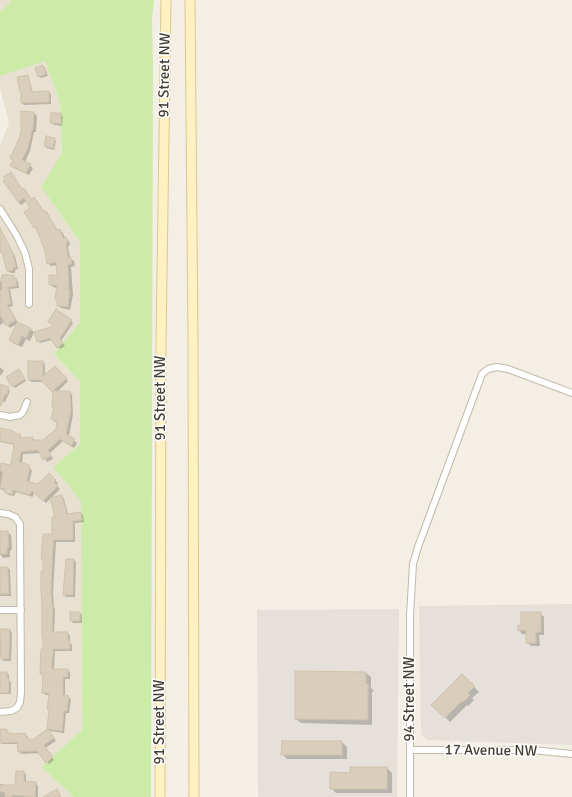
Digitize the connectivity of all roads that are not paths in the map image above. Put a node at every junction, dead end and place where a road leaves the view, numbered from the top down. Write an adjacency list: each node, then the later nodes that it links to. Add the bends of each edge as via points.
1 (166, 0): 14 (main road, 91 Street NW, via 161,344)
2 (190, 0): 15 (main road, 91 Street NW)
3 (0, 209): 4 (street, via 25,253 29,269)
4 (29, 304)
5 (572, 393): 12 (street, 94 Street NW, via 508,369 498,367 482,374 413,564)
6 (27, 402): 7 (street, via 20,415 10,417)
7 (0, 414)
8 (0, 513): 10 (street, via 18,519 20,527)
9 (0, 610): 10 (street)
10 (21, 610): 11 (street, via 20,702 17,708)
11 (0, 712)
12 (410, 750): 13 (street, 17 Avenue NW, via 532,750); 16 (street, 94 Street NW)
13 (572, 754)
14 (160, 797)
15 (194, 797)
16 (410, 797)

